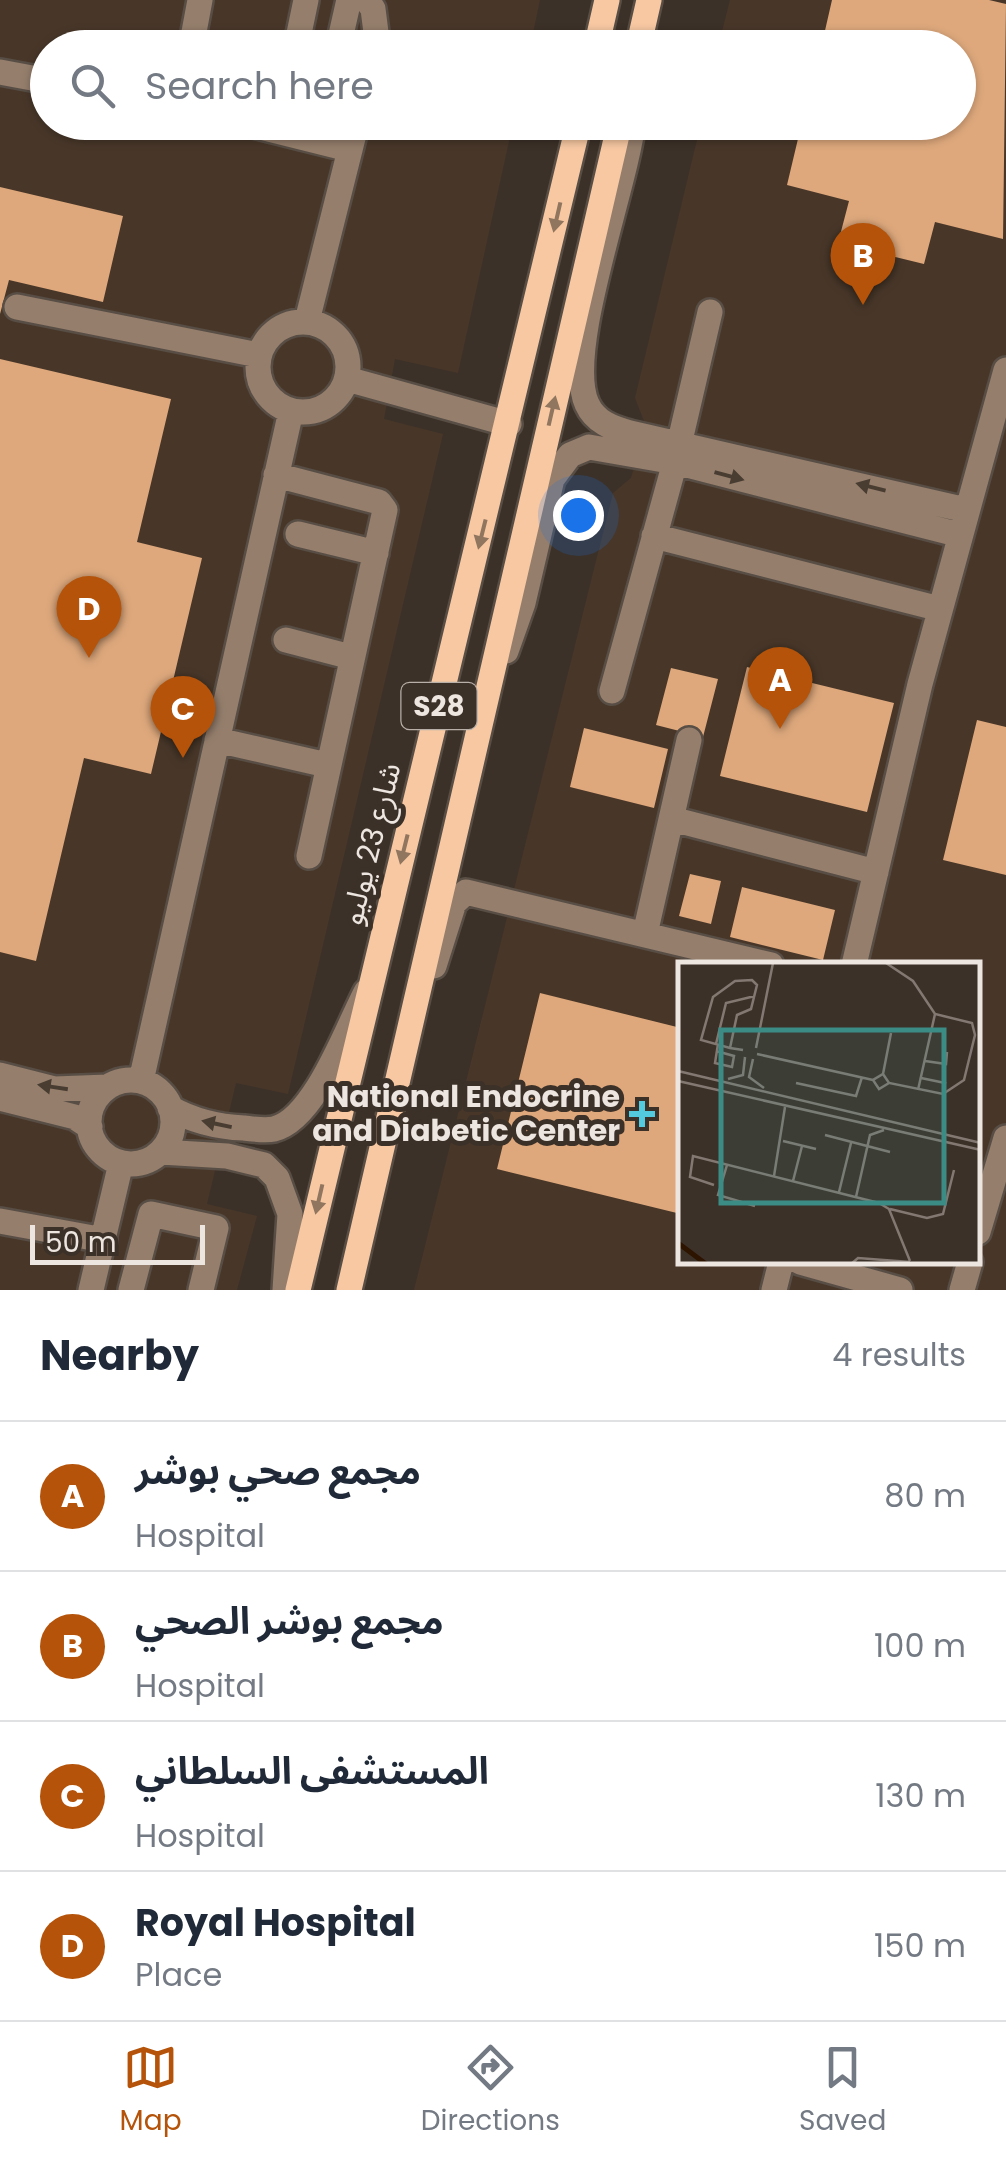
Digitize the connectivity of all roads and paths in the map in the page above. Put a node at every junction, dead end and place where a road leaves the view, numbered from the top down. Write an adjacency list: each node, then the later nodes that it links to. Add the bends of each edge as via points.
1 (200, 0): 6 (street)
2 (306, 0): 7 (street)
3 (607, 0): 10 (main road)
4 (649, 0): 11 (main road)
5 (355, 3): 8 (street); 9 (street)
6 (195, 30)
7 (300, 30)
8 (345, 30)
9 (369, 30)
10 (600, 30)
11 (642, 30)
12 (0, 72): 13 (street)
13 (30, 78)
14 (334, 140): 19 (street)
15 (352, 140): 19 (street)
16 (575, 140): 27 (main road, شارع 23 يوليو / S28, one-way to 27)
17 (616, 140): 38 (main road, S28, one-way to 17)
18 (629, 140): 28 (street, via 580,382 591,413 609,427)
19 (350, 149): 22 (street)
20 (17, 306): 23 (street)
21 (710, 312): 28 (street)
22 (307, 321): 23 (street, via 276,329); 25 (street, via 322,325 344,348)
23 (258, 356): 26 (street, via 267,396)
24 (1004, 372): 30 (street)
25 (347, 379): 26 (street, via 319,410); 27 (street)
26 (290, 411): 29 (street)
27 (509, 424): 48 (main road, شارع 23 يوليو / S28, one-way to 48)
28 (677, 451): 30 (street); 32 (street); 38 (street, via 588,447 570,455 552,480 524,603)
29 (276, 475): 33 (street, via 379,502 386,520); 39 (street)
30 (963, 523): 34 (street)
31 (298, 534): 33 (street)
32 (654, 536): 34 (street); 37 (street)
33 (376, 553): 36 (street)
34 (940, 609): 44 (street)
35 (286, 640): 36 (street)
36 (351, 658): 41 (street)
37 (612, 691)
38 (480, 722): 49 (main road, S28)
39 (217, 740): 41 (street); 51 (street)
40 (690, 740): 42 (street)
41 (327, 765): 43 (street)
42 (672, 819): 44 (street); 45 (street)
43 (309, 856)
44 (876, 872): 47 (street)
45 (645, 934): 46 (street); 49 (street, via 466,892 454,903)
46 (759, 962)
47 (855, 962)
48 (370, 983): 54 (street, one-way to 54, via 297,1118 274,1130 232,1128); 69 (main road, شارع 23 يوليو / S28, one-way to 69)
49 (402, 1058): 70 (main road, S28)
50 (0, 1075): 52 (street, one-way to 50, via 55,1089)
51 (141, 1081): 52 (street); 54 (street, via 154,1086)
52 (108, 1087): 55 (street, via 93,1105)
53 (0, 1098): 55 (street, via 64,1113)
54 (170, 1108): 57 (street, via 172,1131)
55 (90, 1127): 58 (street, via 100,1150)
56 (1006, 1138): 60 (street)
57 (161, 1152): 58 (street); 68 (street, via 227,1156 264,1165 277,1178 290,1214)
58 (121, 1163): 61 (street)
59 (0, 1221): 61 (street)
60 (981, 1222)
61 (104, 1240): 65 (street)
62 (780, 1265): 71 (street)
63 (811, 1265): 72 (street)
64 (969, 1265): 73 (street)
65 (91, 1290)
66 (131, 1290): 67 (street, via 151,1214 216,1228)
67 (201, 1290)
68 (285, 1290)
69 (298, 1290)
70 (349, 1290)
71 (774, 1290)
72 (900, 1290)
73 (962, 1290)

